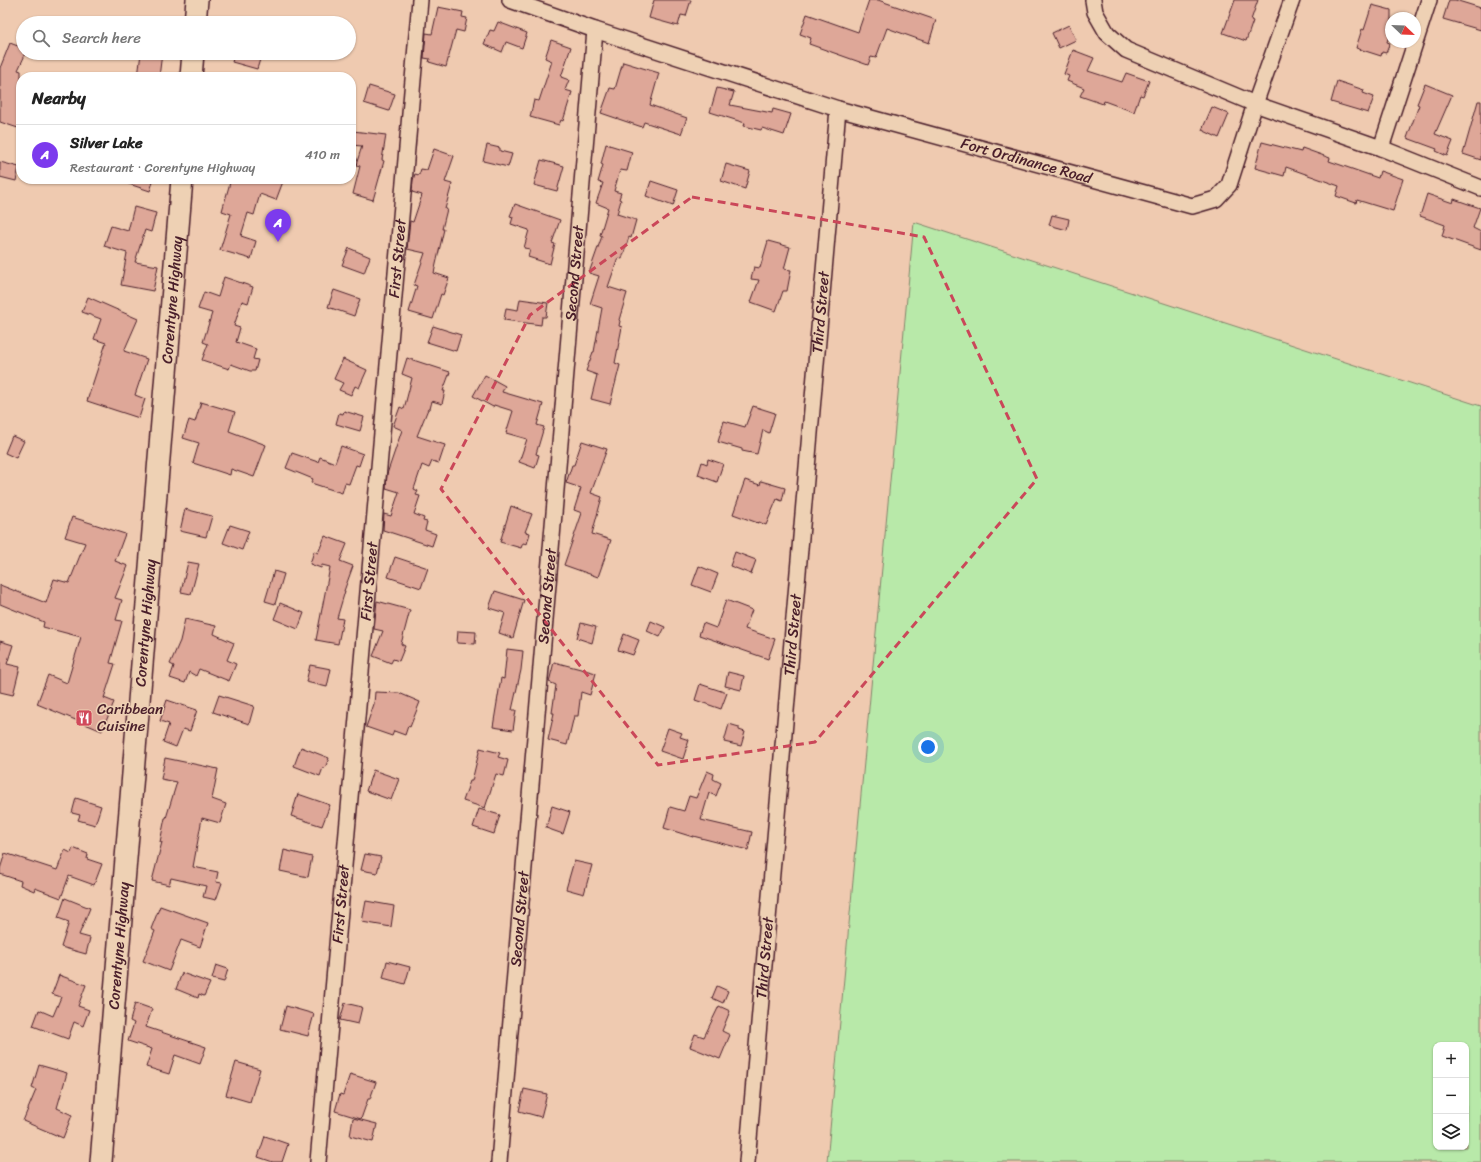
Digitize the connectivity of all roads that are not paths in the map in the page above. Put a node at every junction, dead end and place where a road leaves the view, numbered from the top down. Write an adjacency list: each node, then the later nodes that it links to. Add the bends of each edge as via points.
1 (197, 0): 7 (main road)
2 (420, 0): 17 (street, First Street)
3 (510, 0): 8 (street, Fort Ordinance Road)
4 (1093, 0): 11 (street, via 1095,12 1107,33 1126,50)
5 (1292, 0): 11 (street)
6 (1429, 0): 13 (street)
7 (196, 16)
8 (595, 30): 12 (street, Fort Ordinance Road); 18 (street, Second Street)
9 (192, 60): 10 (main road)
10 (191, 72)
11 (1255, 104): 12 (street, Fort Ordinance Road, via 1229,185 1216,199 1192,206); 13 (street)
12 (838, 109): 19 (street, Third Street)
13 (1381, 148): 15 (street)
14 (182, 184): 16 (main road, Corentyne Highway)
15 (1481, 188)
16 (101, 1162)
17 (318, 1162)
18 (499, 1162)
19 (747, 1162)

